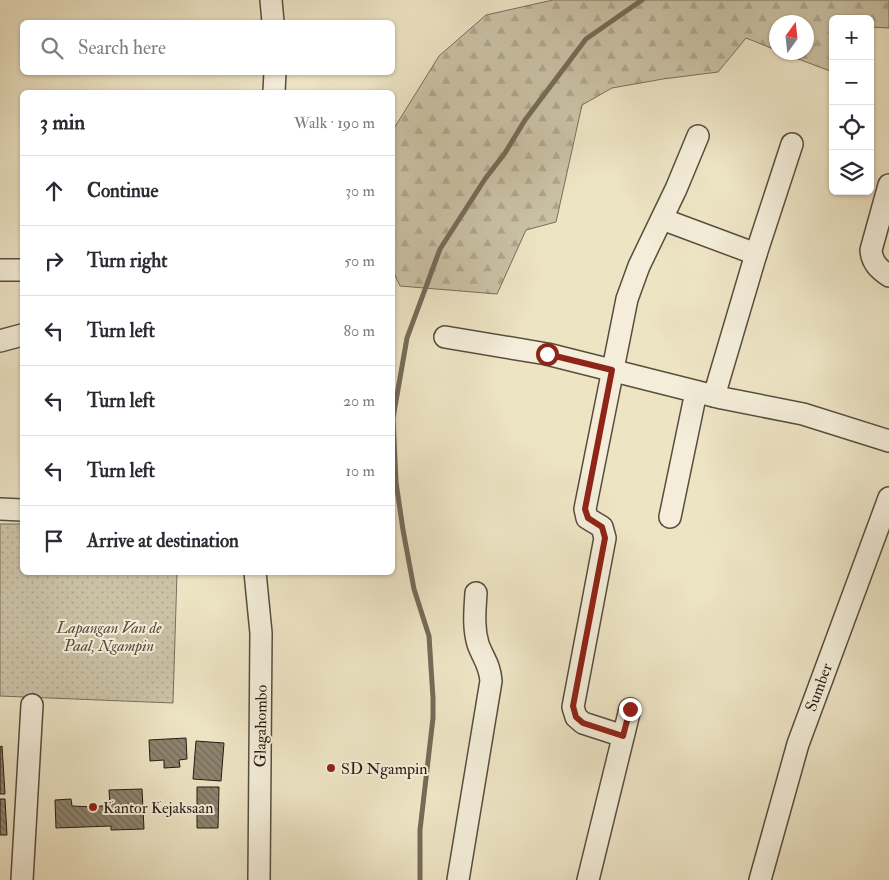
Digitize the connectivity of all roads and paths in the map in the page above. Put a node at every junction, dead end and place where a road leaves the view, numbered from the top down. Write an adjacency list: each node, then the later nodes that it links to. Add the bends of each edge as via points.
1 (271, 0): 2 (street)
2 (272, 20)
3 (275, 75): 4 (street)
4 (274, 90)
5 (698, 136): 8 (street)
6 (792, 144): 9 (street)
7 (889, 185): 12 (street, via 871,250 871,257)
8 (662, 219): 9 (street); 16 (street, via 627,299)
9 (756, 254): 17 (street)
10 (0, 270): 11 (street)
11 (20, 270)
12 (889, 276)
13 (20, 336): 15 (street)
14 (445, 337): 16 (street, via 547,354)
15 (0, 341)
16 (612, 370): 17 (street); 27 (street, via 585,509 588,518 602,527 605,538 573,706 576,717 583,723)
17 (705, 394): 18 (street, via 803,414); 22 (street)
18 (889, 441)
19 (889, 498): 32 (street, Sumber, via 798,744)
20 (0, 509): 21 (street)
21 (20, 510)
22 (670, 517)
23 (255, 575): 29 (street, Glagahombo, via 261,633)
24 (476, 592): 30 (street, via 474,625 491,681)
25 (32, 705): 28 (street)
26 (630, 709): 27 (street)
27 (623, 736): 31 (street)
28 (22, 880)
29 (259, 880)
30 (458, 880)
31 (588, 880)
32 (760, 880)

